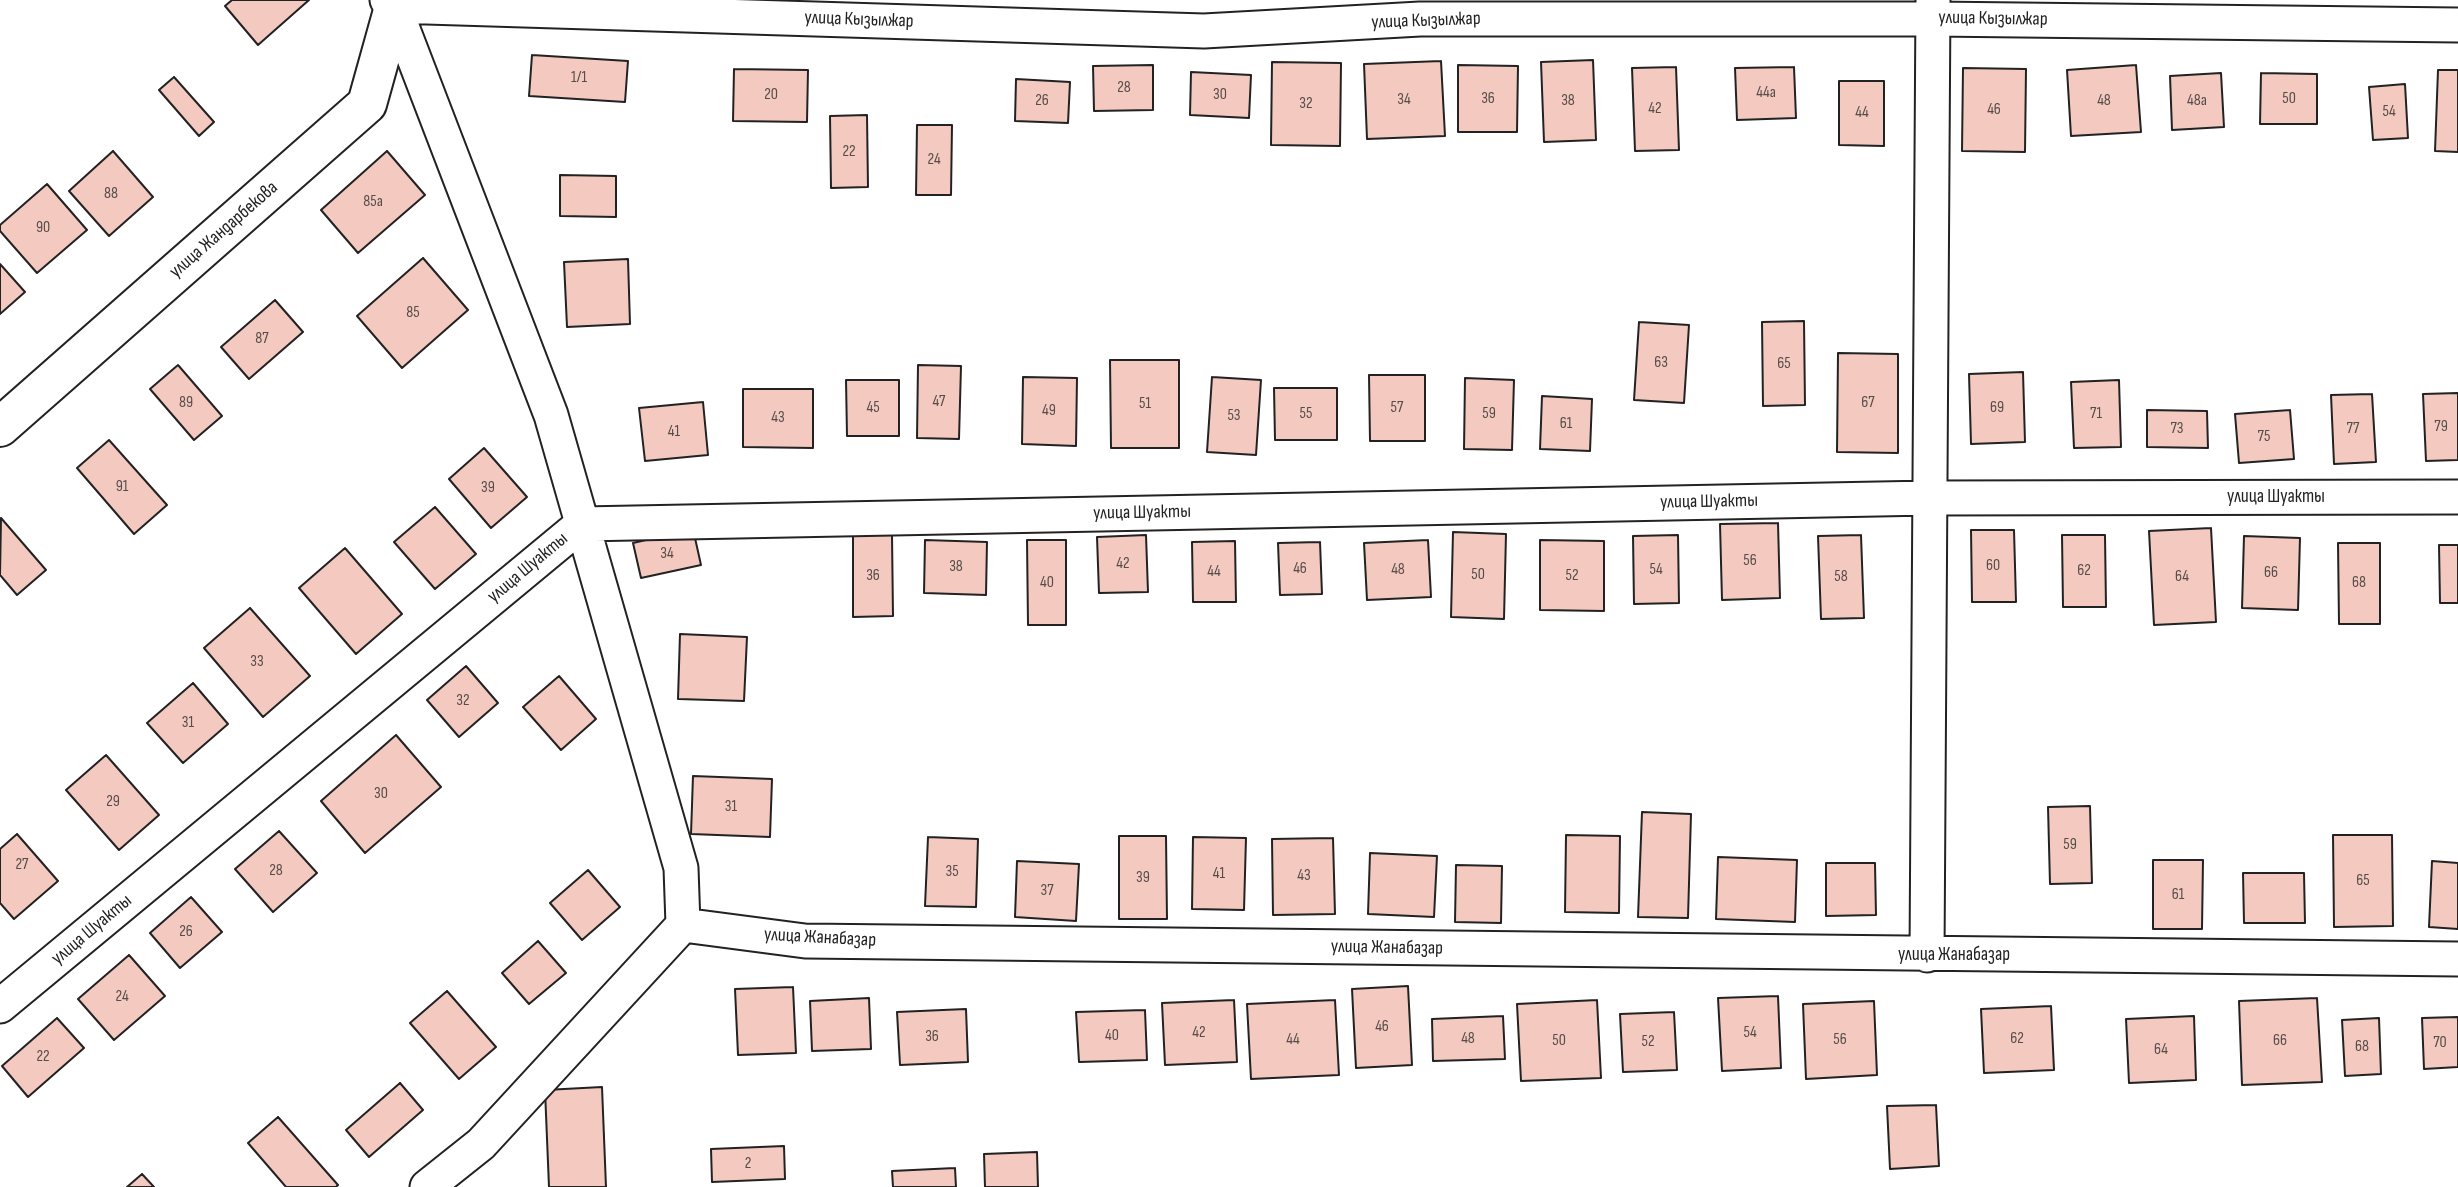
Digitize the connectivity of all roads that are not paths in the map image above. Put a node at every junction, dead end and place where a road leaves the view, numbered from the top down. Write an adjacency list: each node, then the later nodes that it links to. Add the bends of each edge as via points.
1 (392, 2): 2 (street, улица Кызылжар, via 1204,31 1420,19); 4 (street, улица Жандарбекова, via 367,104); 7 (street, via 551,415)
2 (1933, 9): 3 (street, улица Кызылжар); 6 (street)
3 (2458, 25)
4 (0, 426)
5 (2458, 497): 6 (street, улица Шуакты)
6 (1930, 498): 7 (street, улица Шуакты); 9 (street)
7 (582, 524): 8 (street, via 681,868); 11 (street, улица Шуакты)
8 (683, 925): 9 (street, улица Жанабазар, via 805,941); 12 (street, via 481,1144)
9 (1927, 955): 10 (street, улица Жанабазар)
10 (2458, 958)
11 (0, 1006)
12 (427, 1187)

